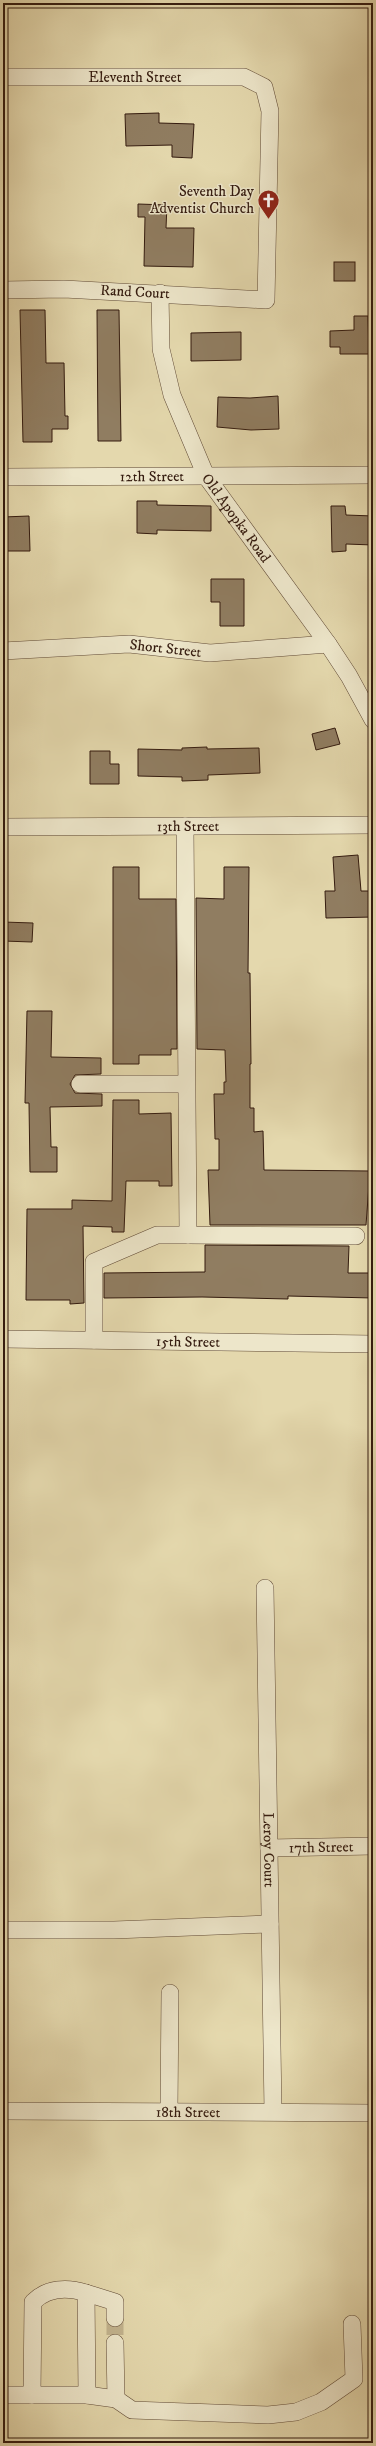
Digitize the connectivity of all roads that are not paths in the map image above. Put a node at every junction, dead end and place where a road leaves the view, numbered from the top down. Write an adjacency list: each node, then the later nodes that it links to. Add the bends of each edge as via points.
1 (3, 77): 4 (street, Eleventh Street, via 244,77 264,87 270,111)
2 (3, 290): 3 (street, Rand Court, via 64,289)
3 (160, 293): 4 (street, Rand Court); 7 (street, Old Apopka Road, via 161,348 172,395)
4 (266, 300)
5 (373, 475): 7 (street, 12th Street)
6 (3, 476): 7 (street, 12th Street)
7 (206, 476): 8 (street, Old Apopka Road)
8 (328, 644): 9 (street, Short Street, via 210,653 128,644); 10 (street, Old Apopka Road)
9 (3, 651)
10 (373, 720)
11 (185, 826): 12 (street, 13th Street); 13 (street, 13th Street); 15 (street)
12 (373, 826)
13 (3, 827)
14 (80, 1084): 15 (street)
15 (186, 1084): 16 (street)
16 (188, 1235): 17 (street); 19 (street, via 157,1235 94,1262)
17 (356, 1236)
18 (3, 1339): 19 (street, 15th Street)
19 (94, 1340): 20 (street, 15th Street)
20 (373, 1344)
21 (265, 1588): 23 (street, Leroy Court)
22 (373, 1846): 23 (street, 17th Street)
23 (269, 1848): 24 (street, Leroy Court)
24 (270, 1924): 25 (street, via 114,1930); 29 (street, Leroy Court)
25 (3, 1930)
26 (170, 1993): 28 (street)
27 (3, 2111): 28 (street, 18th Street)
28 (169, 2111): 29 (street, 18th Street)
29 (273, 2111): 30 (street, 18th Street)
30 (373, 2113)
31 (86, 2293): 32 (street, via 115,2302); 36 (street, via 76,2290 51,2290 32,2302); 37 (street)
32 (115, 2318)
33 (352, 2324): 38 (street, via 354,2379 321,2402 296,2412 268,2415 132,2410)
34 (115, 2343): 38 (street)
35 (3, 2395): 36 (street)
36 (32, 2395): 37 (street)
37 (87, 2395): 38 (street)
38 (116, 2399)

